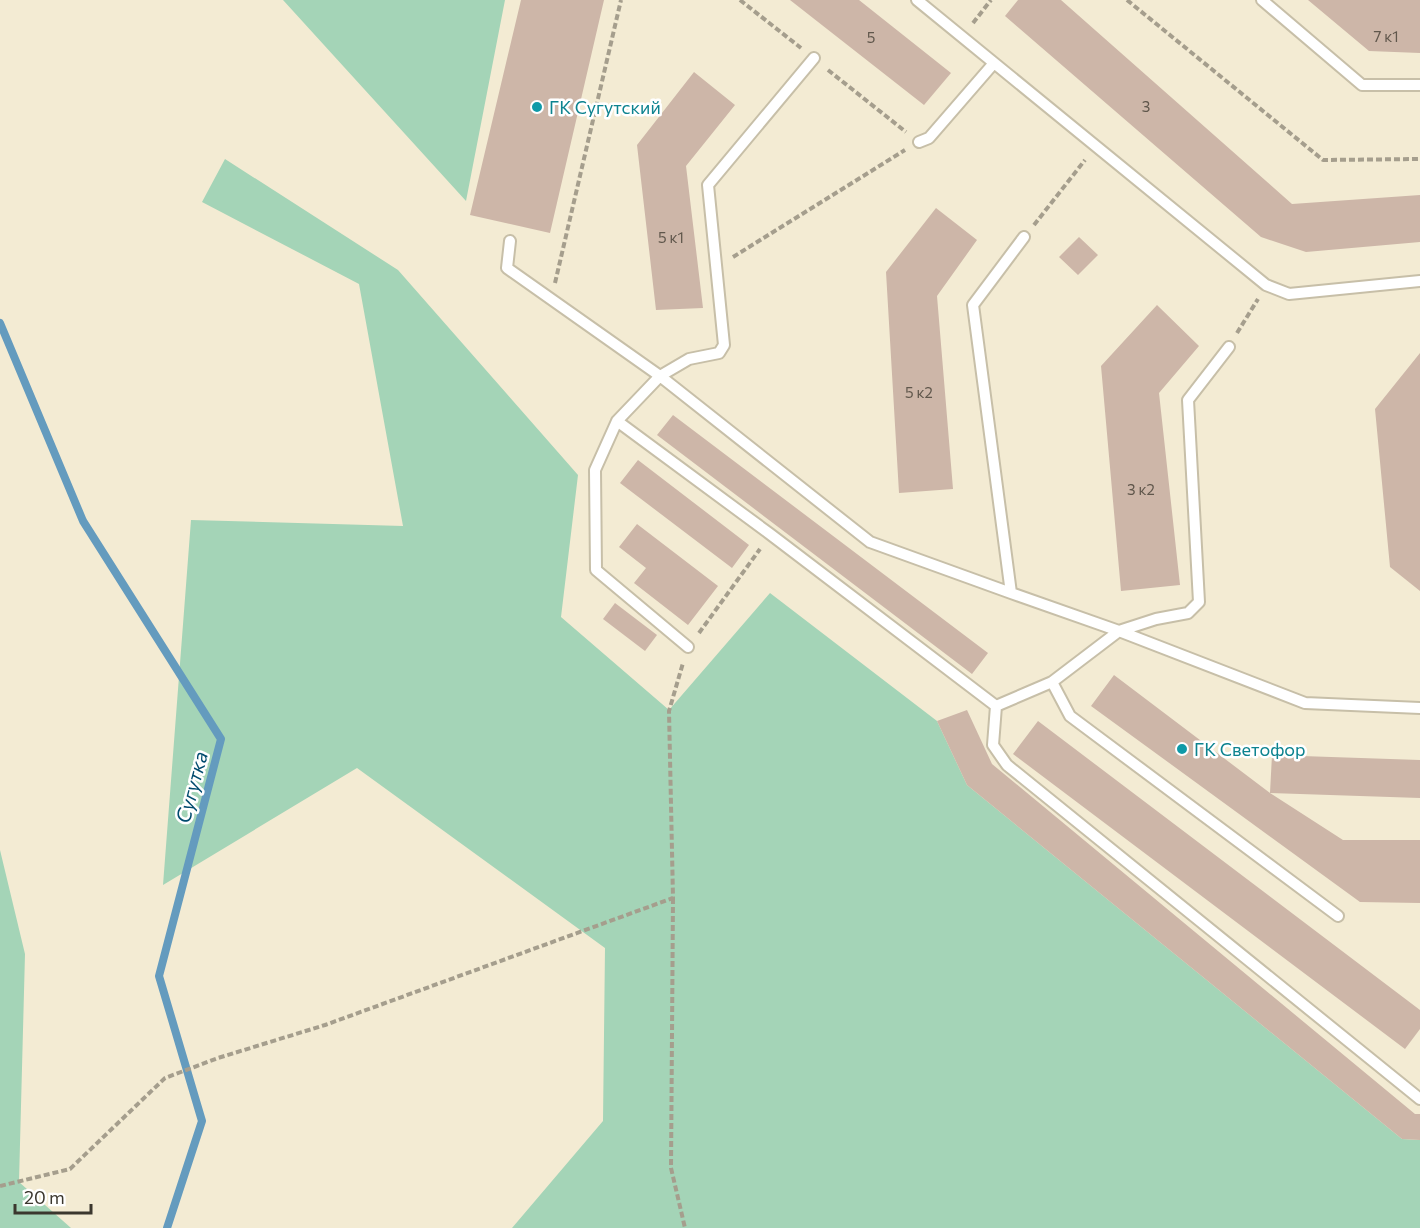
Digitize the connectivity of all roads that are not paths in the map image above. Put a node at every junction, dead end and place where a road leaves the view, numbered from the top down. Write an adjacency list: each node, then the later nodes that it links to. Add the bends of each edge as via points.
1 (917, 0): 4 (lane)
2 (1262, 0): 5 (lane, via 1362,84)
3 (814, 58): 11 (lane, via 708,185 724,345 719,353 689,359)
4 (994, 63): 6 (lane, via 929,138); 9 (lane, via 1266,285 1289,294)
5 (1420, 85)
6 (919, 142)
7 (1024, 237): 13 (lane, via 973,305)
8 (510, 242): 11 (lane, via 507,268)
9 (1420, 281)
10 (1228, 347): 14 (lane, via 1188,400 1199,602 1188,613)
11 (660, 376): 12 (lane); 13 (lane, via 870,542)
12 (617, 421): 15 (lane, via 595,470 596,570); 17 (lane)
13 (1011, 593): 14 (lane)
14 (1119, 630): 16 (lane); 18 (lane, via 1305,703)
15 (688, 647)
16 (1052, 682): 17 (lane); 19 (lane, via 1070,716)
17 (996, 706): 20 (lane, via 993,745 1007,765)
18 (1420, 708)
19 (1338, 916)
20 (1420, 1099)

